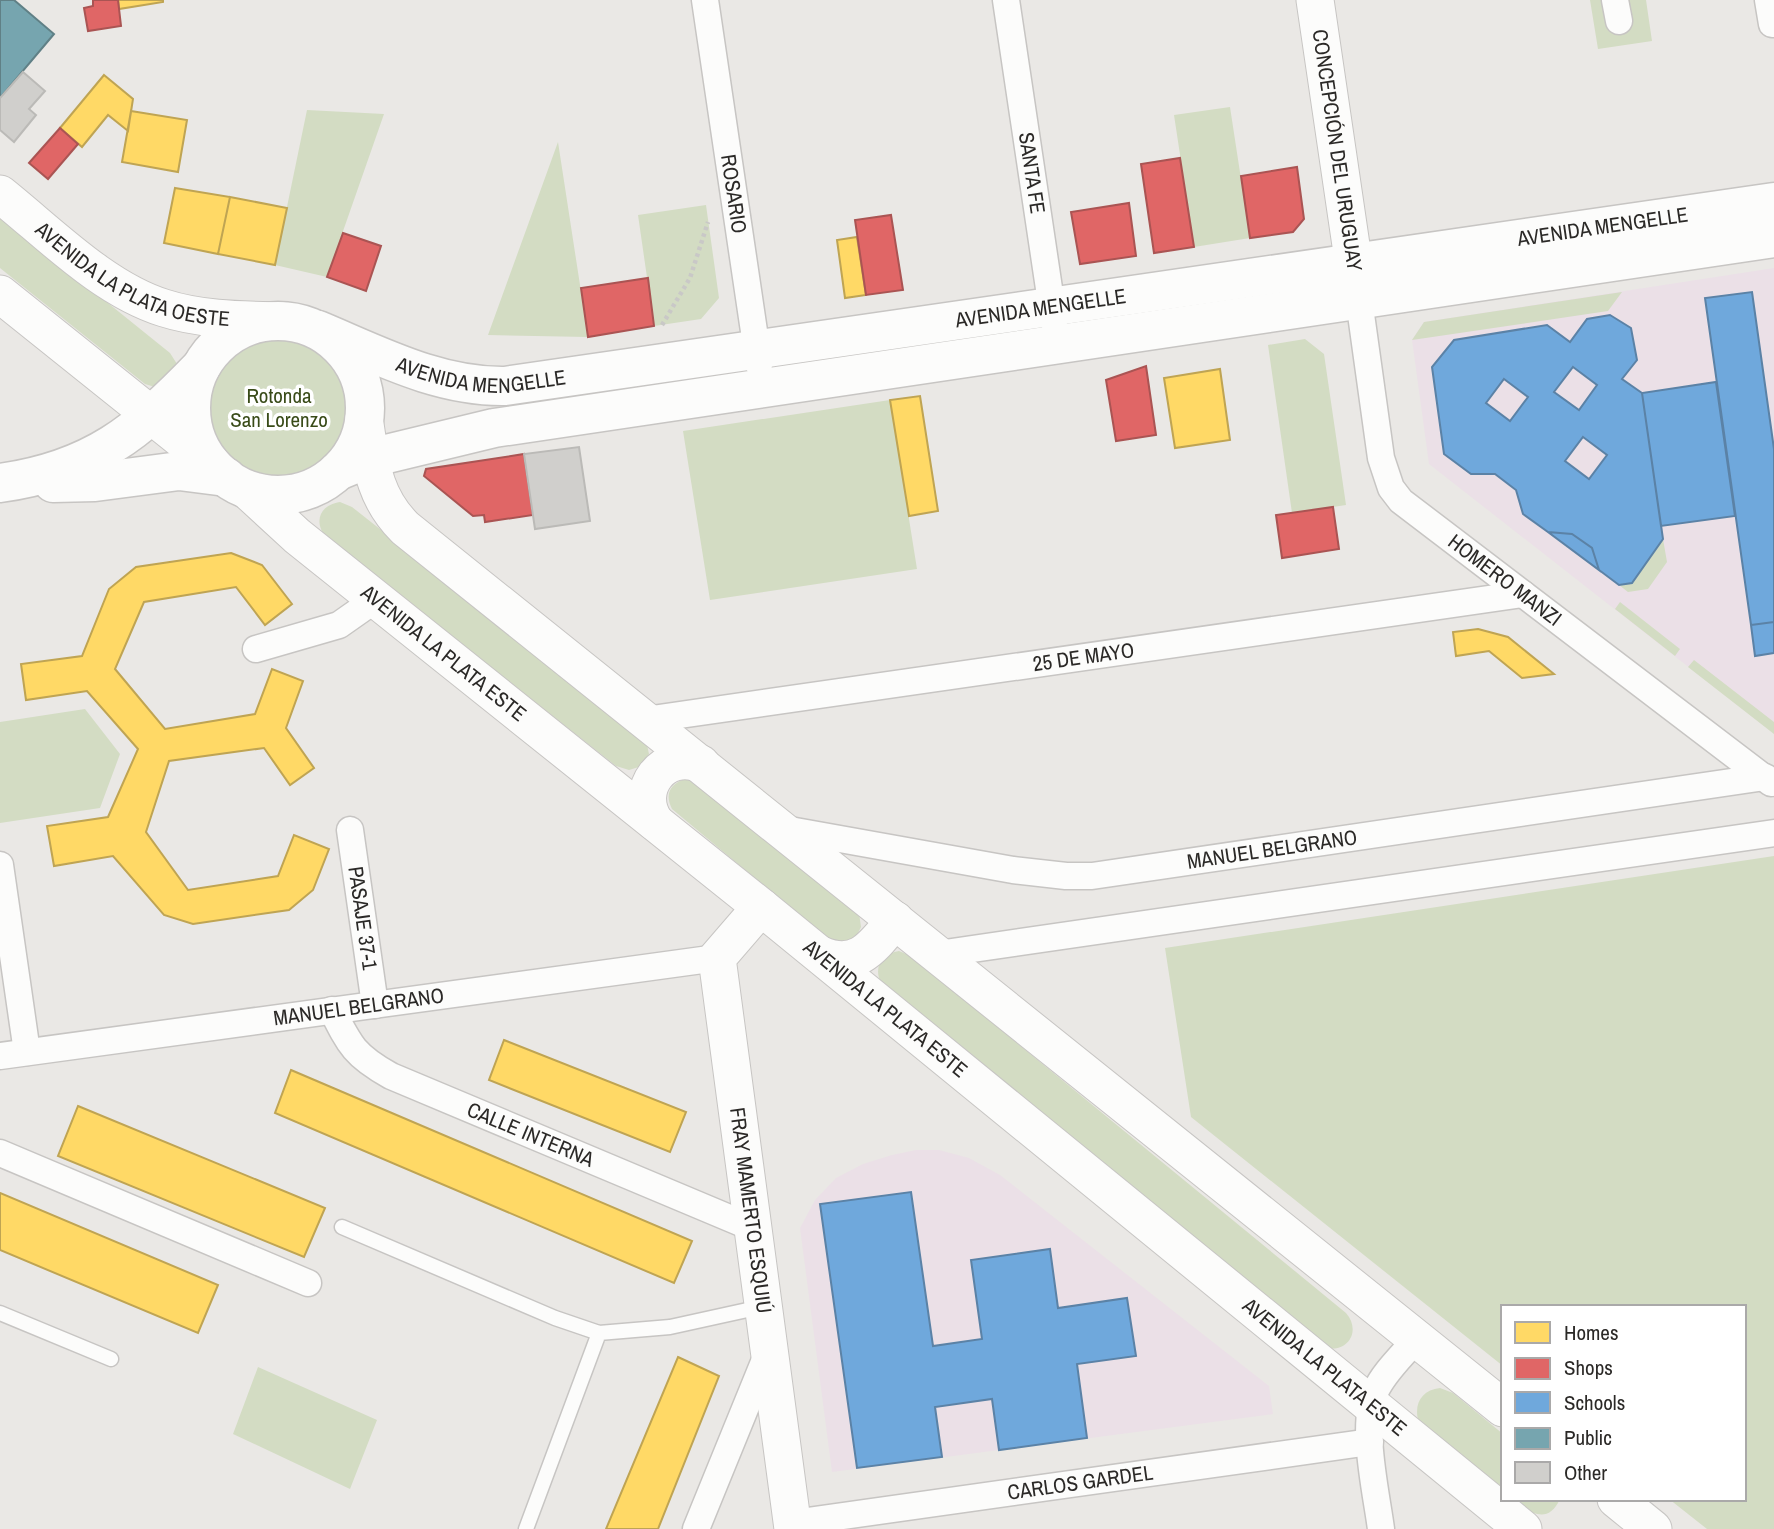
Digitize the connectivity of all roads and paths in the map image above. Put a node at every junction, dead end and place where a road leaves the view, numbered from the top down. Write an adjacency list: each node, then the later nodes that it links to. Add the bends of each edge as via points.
1 (705, 0): 16 (street, ROSARIO)
2 (1006, 0): 12 (street, SANTA FE)
3 (1768, 0): 5 (street)
4 (1320, 1): 10 (main road, CONCEPCIÓN DEL URUGUAY)
5 (1774, 24)
6 (0, 194): 13 (main road, AVENIDA LA PLATA OESTE, via 137,298 189,314)
7 (1774, 202): 10 (main road, AVENIDA MENGELLE)
8 (708, 222): 14 (path, via 690,278)
9 (1774, 238): 10 (main road, AVENIDA MENGELLE)
10 (1356, 281): 12 (main road, AVENIDA MENGELLE); 15 (main road, AVENIDA MENGELLE); 23 (street, HOMERO MANZI, via 1381,458 1391,488 1412,511)
11 (0, 294): 19 (main road)
12 (1051, 307): 15 (street, SANTA FE); 16 (main road, AVENIDA MENGELLE)
13 (300, 325): 16 (main road, AVENIDA MENGELLE, via 425,374 489,386); 17 (main road, via 256,324 230,335); 20 (main road, via 334,341 354,365 363,387 364,418)
14 (662, 325)
15 (1057, 345): 18 (main road, AVENIDA MENGELLE)
16 (757, 350): 18 (street, ROSARIO)
17 (201, 367): 19 (main road); 21 (main road, via 191,407 194,428 201,447)
18 (763, 388): 20 (main road, AVENIDA MENGELLE, via 476,432)
19 (152, 416): 21 (main road); 22 (main road, via 93,456)
20 (354, 465): 21 (main road, via 295,493 265,494); 26 (main road, via 405,528)
21 (228, 476): 22 (main road, via 179,471 80,483); 24 (main road, AVENIDA LA PLATA ESTE)
22 (6, 482)
23 (1523, 594): 26 (street, 25 DE MAYO); 28 (street, HOMERO MANZI)
24 (376, 598): 25 (street, via 339,625); 29 (main road, AVENIDA LA PLATA ESTE)
25 (256, 649)
26 (645, 720): 27 (main road)
27 (701, 764): 29 (main road, via 679,760 657,773 648,798); 30 (main road)
28 (1769, 781): 30 (street, MANUEL BELGRANO, via 1092,876 1013,870)
29 (655, 822): 34 (main road, AVENIDA LA PLATA ESTE)
30 (781, 829): 35 (main road)
31 (350, 830): 39 (street, PASAJE 37-1)
32 (1774, 833): 36 (street)
33 (0, 865): 41 (street)
34 (761, 906): 37 (main road, AVENIDA LA PLATA ESTE); 38 (main road)
35 (895, 920): 36 (main road); 37 (main road, via 856,958 838,961)
36 (938, 954): 50 (main road)
37 (821, 956): 53 (main road, AVENIDA LA PLATA ESTE)
38 (717, 958): 39 (street, MANUEL BELGRANO); 45 (main road, FRAY MAMERTO ESQUIÚ)
39 (374, 1005): 40 (street, MANUEL BELGRANO)
40 (332, 1010): 41 (street, MANUEL BELGRANO); 45 (street, CALLE INTERNA, via 346,1039 364,1061 391,1076)
41 (27, 1052): 42 (street, MANUEL BELGRANO)
42 (0, 1056)
43 (0, 1153): 46 (street)
44 (341, 1227): 49 (lane)
45 (753, 1228): 47 (main road, FRAY MAMERTO ESQUIÚ)
46 (308, 1283)
47 (764, 1306): 49 (lane, via 670,1327); 51 (main road, FRAY MAMERTO ESQUIÚ)
48 (0, 1313): 52 (lane)
49 (599, 1333): 57 (lane)
50 (1416, 1339): 53 (street, via 1380,1384); 54 (main road)
51 (769, 1348): 56 (main road, FRAY MAMERTO ESQUIÚ); 58 (street)
52 (111, 1359)
53 (1371, 1405): 55 (street); 60 (main road, AVENIDA LA PLATA ESTE)
54 (1501, 1406)
55 (1370, 1442): 56 (street, CARLOS GARDEL); 59 (street)
56 (793, 1526)
57 (526, 1529)
58 (696, 1529)
59 (1381, 1529)
60 (1523, 1529)

